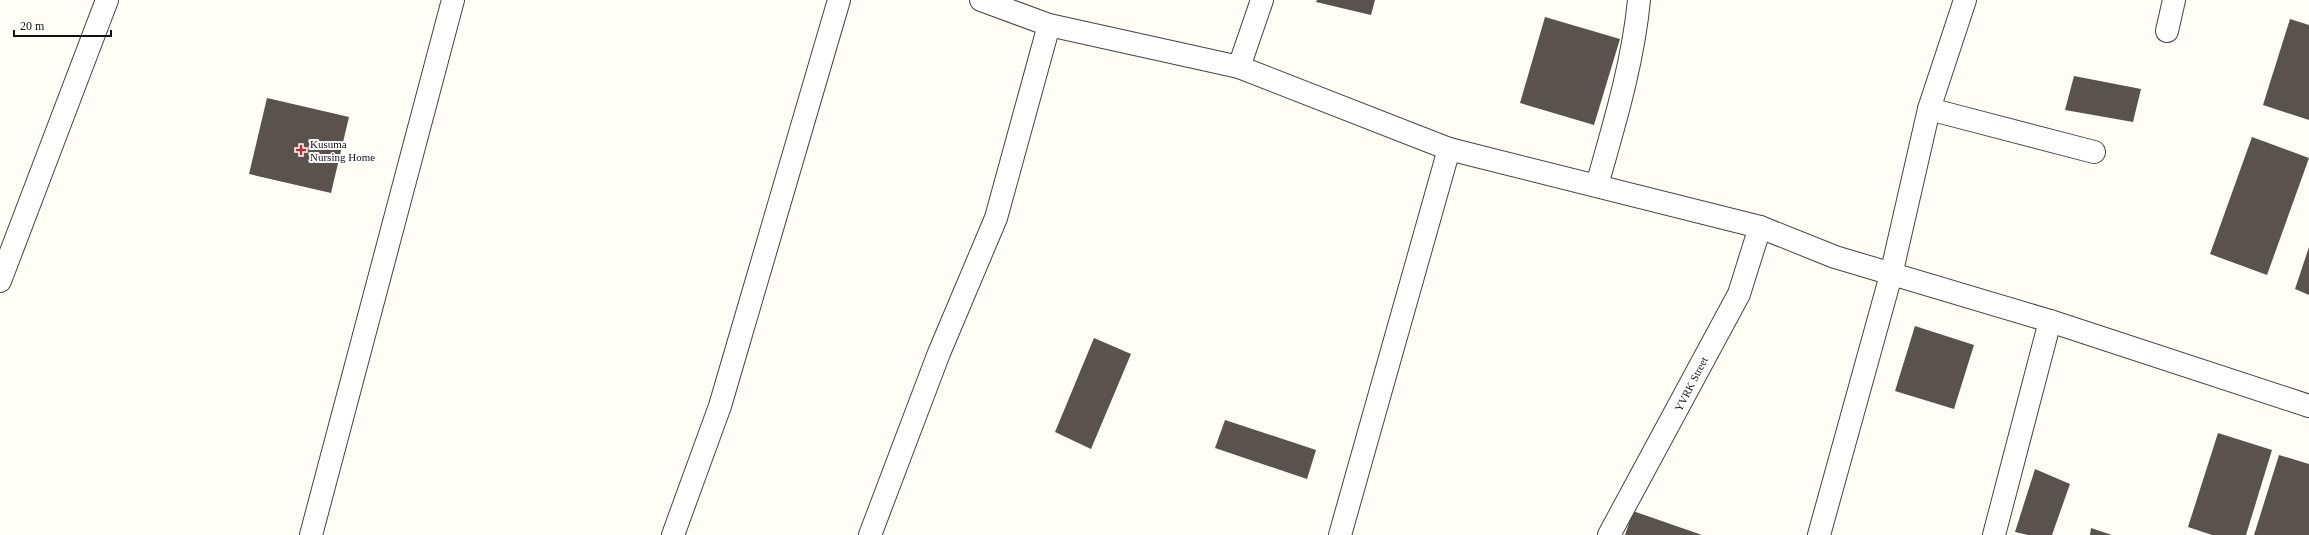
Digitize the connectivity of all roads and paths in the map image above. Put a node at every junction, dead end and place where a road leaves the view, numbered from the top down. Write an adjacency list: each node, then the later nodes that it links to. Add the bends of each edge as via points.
1 (107, 0): 18 (street)
2 (453, 0): 21 (street)
3 (839, 0): 22 (street, via 720,406)
4 (1262, 0): 11 (street)
5 (1639, 0): 15 (street, via 1636,29 1616,121)
6 (1965, 0): 12 (street)
7 (2174, 0): 10 (street)
8 (993, 2): 9 (street)
9 (1049, 25): 11 (street); 23 (street, via 996,218 939,353)
10 (2167, 31)
11 (1239, 67): 13 (street)
12 (1929, 108): 14 (street); 17 (street)
13 (1449, 148): 15 (street); 24 (street)
14 (2094, 152)
15 (1597, 185): 16 (street)
16 (1760, 227): 17 (street, via 1835,257); 25 (street, YVRK Street, via 1739,294)
17 (1891, 275): 19 (street); 26 (street)
18 (0, 281)
19 (2050, 321): 20 (street); 27 (street)
20 (2309, 406)
21 (311, 535)
22 (673, 535)
23 (870, 535)
24 (1340, 535)
25 (1609, 535)
26 (1819, 535)
27 (1994, 535)

